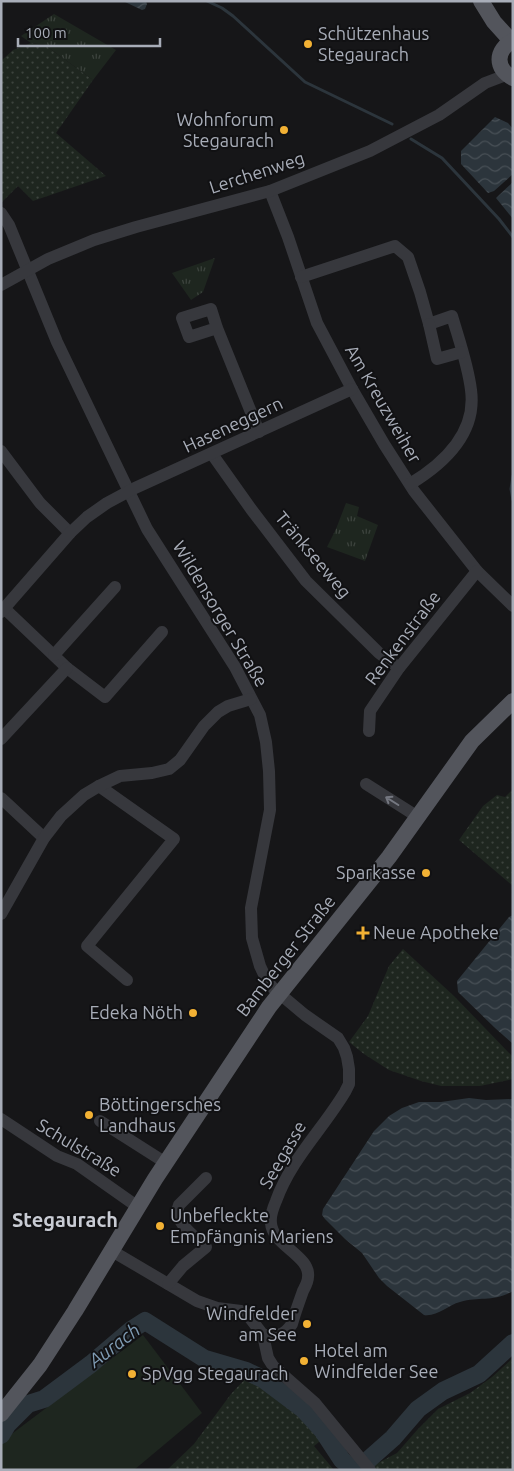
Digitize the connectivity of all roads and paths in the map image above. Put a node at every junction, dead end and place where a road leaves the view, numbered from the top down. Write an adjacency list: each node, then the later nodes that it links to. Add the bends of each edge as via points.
1 (481, 1): 2 (main road, via 494,22)
2 (508, 58): 3 (street, Lerchenweg, via 485,83 439,115 370,151)
3 (270, 191): 5 (street, Lerchenweg, via 94,240); 6 (street, Am Kreuzweiher)
4 (1, 213): 5 (street)
5 (27, 270): 7 (street, Lerchenweg); 16 (street, Wildensorger Straße, via 57,342)
6 (301, 278): 8 (street, via 395,246 408,257); 11 (street, Am Kreuzweiher, via 317,323)
7 (1, 285)
8 (429, 324): 10 (street, via 452,316); 10 (street, via 437,359)
9 (217, 328): 12 (street)
10 (462, 352): 15 (street, via 471,392 470,416 463,435 430,472)
11 (352, 389): 12 (street, Haseneggern); 15 (street, Am Kreuzweiher)
12 (259, 432): 14 (street, Haseneggern)
13 (1, 451): 17 (street, via 40,503)
14 (212, 454): 16 (street, Haseneggern); 25 (street, Tränkseeweg, via 306,581)
15 (410, 484): 18 (street, Am Kreuzweiher)
16 (129, 491): 17 (street, Haseneggern, via 94,512); 26 (street, Wildensorger Straße, via 147,529)
17 (70, 533): 21 (street, Haseneggern)
18 (477, 570): 20 (street, Am Kreuzweiher); 25 (street, Renkenstraße)
19 (115, 587): 23 (street)
20 (513, 606)
21 (3, 610): 23 (street)
22 (162, 632): 24 (street, via 105,697)
23 (54, 655): 24 (street)
24 (67, 668): 29 (street)
25 (398, 668): 28 (street, Renkenstraße, via 370,711)
26 (252, 699): 31 (street, via 218,712 169,769 120,776); 37 (street, Wildensorger Straße, via 260,715 266,742 270,810 251,908 252,938 260,966)
27 (513, 701): 33 (main road, Bamberger Straße, via 472,741)
28 (369, 731)
29 (1, 739)
30 (366, 784): 33 (street, one-way to 30)
31 (99, 786): 34 (street, via 61,816); 36 (street, via 174,839 87,946)
32 (1, 798): 34 (street)
33 (418, 817): 37 (main road, Bamberger Straße, via 368,885)
34 (44, 838): 35 (street)
35 (1, 914)
36 (127, 980)
37 (278, 994): 40 (main road, Bamberger Straße); 45 (street, Seegasse, via 338,1038 348,1057 349,1084 300,1155 274,1206 271,1227 303,1262 308,1269 308,1278 292,1324 282,1335)
38 (1, 1119): 42 (street, Schulstraße, via 56,1156 77,1164)
39 (100, 1121): 40 (street)
40 (166, 1163): 42 (main road, Bamberger Straße)
41 (206, 1178): 44 (street, via 177,1209 185,1226 206,1247)
42 (138, 1207): 43 (main road, Bamberger Straße)
43 (112, 1251): 44 (street); 46 (main road, Bamberger Straße, via 40,1365)
44 (168, 1284): 45 (street, via 197,1301 247,1314)
45 (263, 1335): 47 (street, via 273,1366 315,1403)
46 (1, 1414)
47 (369, 1469)

